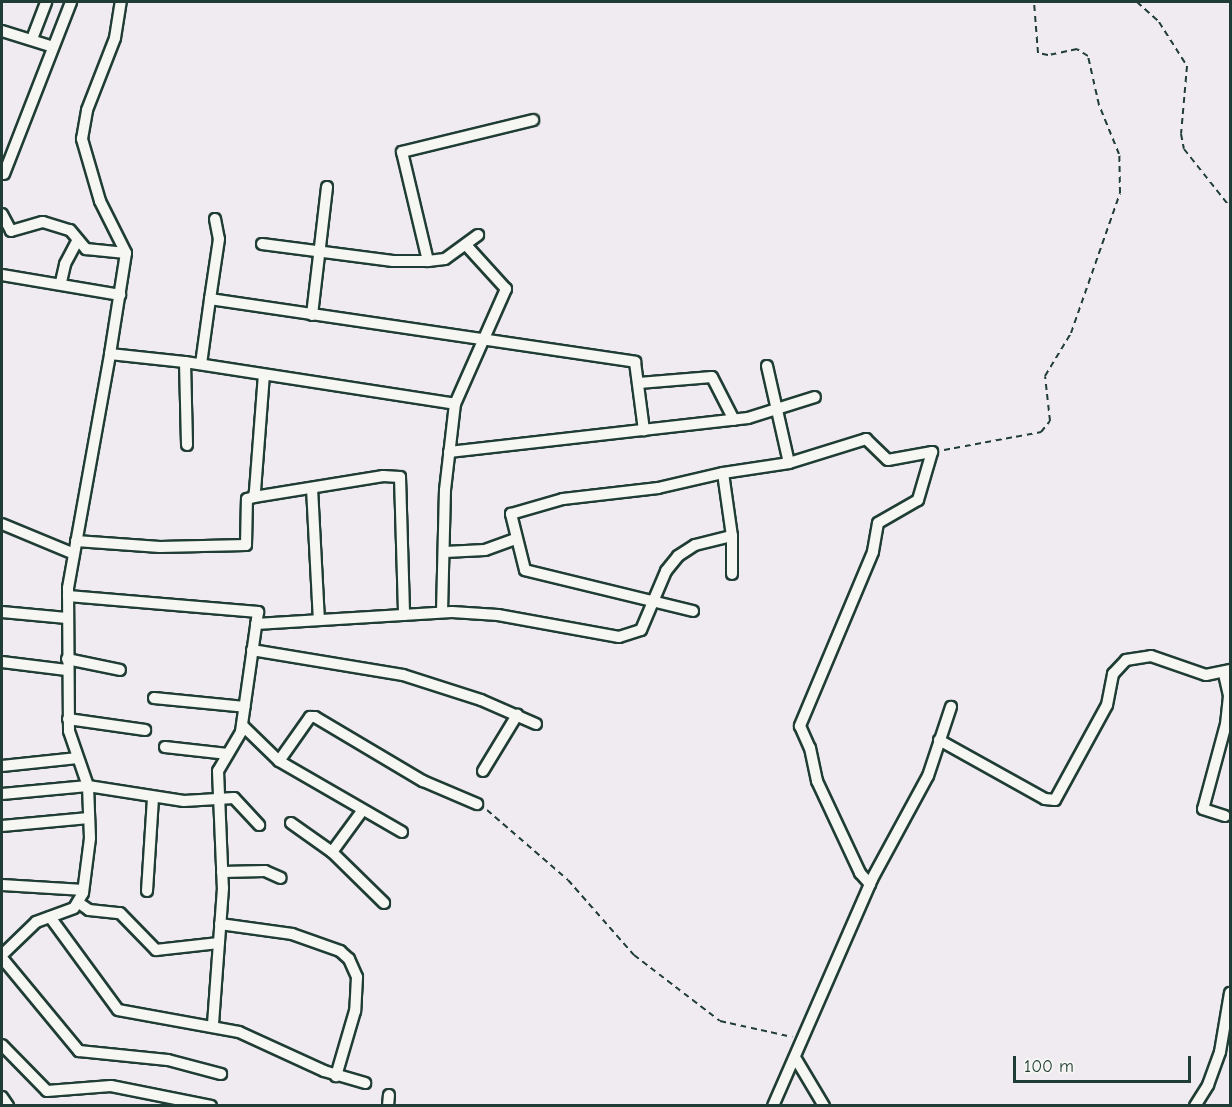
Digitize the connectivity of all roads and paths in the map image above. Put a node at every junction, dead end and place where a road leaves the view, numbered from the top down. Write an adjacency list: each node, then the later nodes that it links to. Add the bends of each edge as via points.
1 (46, 2): 7 (street)
2 (71, 2): 8 (street)
3 (121, 2): 20 (street, via 115,38 87,110 81,139 100,201)
4 (1034, 2): 41 (path, via 1038,53 1048,55 1077,49 1088,56 1100,105 1119,154 1120,193 1071,333 1045,376 1050,421 1041,432)
5 (1137, 2): 12 (path, via 1158,22 1187,66 1181,134 1184,148)
6 (2, 31): 7 (street)
7 (32, 39): 8 (street)
8 (53, 47): 10 (street)
9 (533, 120): 21 (street, via 402,152)
10 (4, 174)
11 (327, 187): 19 (street)
12 (1230, 207)
13 (2, 214): 16 (street, via 8,229 43,222 70,230)
14 (215, 219): 25 (street, via 219,239)
15 (478, 235): 18 (street)
16 (78, 240): 20 (street, via 86,249); 23 (street, via 64,264)
17 (262, 244): 19 (street)
18 (467, 246): 21 (street, via 446,259); 27 (street, via 506,289)
19 (321, 251): 21 (street, via 393,261); 26 (street)
20 (126, 253): 24 (street)
21 (428, 261)
22 (2, 275): 23 (street)
23 (61, 282): 24 (street)
24 (120, 295): 28 (street)
25 (210, 298): 26 (street); 30 (street)
26 (312, 315): 27 (street)
27 (482, 338): 33 (street, via 635,362); 35 (street)
28 (110, 354): 29 (street); 49 (street)
29 (184, 362): 30 (street); 39 (street)
30 (201, 364): 32 (street)
31 (767, 366): 36 (street)
32 (264, 375): 35 (street); 45 (street)
33 (639, 383): 37 (street, via 712,377); 38 (street)
34 (815, 397): 36 (street)
35 (455, 404): 40 (street)
36 (777, 411): 37 (street); 42 (street)
37 (734, 420): 38 (street)
38 (644, 430): 40 (street)
39 (187, 445)
40 (449, 452): 50 (street)
41 (932, 452): 42 (street, via 888,460 866,439); 97 (street, via 918,500 878,523 873,552 800,726 810,748 817,782 860,873)
42 (789, 463): 43 (street)
43 (723, 473): 47 (street); 48 (street, via 658,488 563,499 513,511)
44 (312, 488): 45 (street); 58 (street, via 383,476 400,477); 60 (street)
45 (254, 497): 49 (street, via 247,499 246,545 242,548)
46 (2, 524): 51 (street)
47 (732, 536): 52 (street); 54 (street, via 695,545 678,556 666,571)
48 (516, 539): 50 (street, via 485,549); 54 (street, via 525,570)
49 (76, 541): 51 (street)
50 (446, 552): 56 (street)
51 (74, 554): 53 (street)
52 (732, 574)
53 (68, 596): 59 (street); 61 (street, via 258,612)
54 (653, 602): 56 (street, via 641,630 619,637 498,615); 57 (street)
55 (2, 612): 59 (street)
56 (442, 612): 58 (street)
57 (693, 612)
58 (404, 615): 60 (street)
59 (67, 618): 64 (street)
60 (319, 620): 61 (street)
61 (256, 624): 62 (street)
62 (252, 650): 68 (street); 70 (street, via 403,675)
63 (2, 662): 64 (street)
64 (67, 665): 65 (street); 71 (street)
65 (120, 670)
66 (1227, 672): 75 (street, via 1206,675 1151,656 1125,660 1113,674 1107,705 1055,800 1045,799); 88 (street, via 1226,724 1203,809)
67 (154, 698): 68 (street)
68 (245, 707): 73 (street)
69 (951, 707): 75 (street)
70 (517, 715): 72 (street); 81 (street)
71 (68, 719): 74 (street); 78 (street)
72 (536, 724)
73 (242, 725): 77 (street); 79 (street)
74 (146, 730)
75 (939, 741): 97 (street, via 928,776)
76 (165, 747): 77 (street)
77 (228, 754): 85 (street, via 218,771)
78 (78, 758): 80 (street); 82 (street)
79 (279, 761): 86 (street, via 310,717 315,717 423,781); 87 (street)
80 (2, 766)
81 (483, 771)
82 (88, 786): 83 (street); 84 (street); 89 (street)
83 (2, 794)
84 (153, 796): 85 (street, via 184,801); 100 (street)
85 (219, 800): 91 (street, via 240,801); 95 (street)
86 (477, 804): 109 (path, via 504,820 568,880 634,955 720,1021)
87 (362, 811): 93 (street); 94 (street)
88 (1225, 816)
89 (89, 818): 92 (street); 99 (street)
90 (291, 823): 94 (street)
91 (260, 825)
92 (2, 826)
93 (402, 832)
94 (332, 852): 102 (street)
95 (222, 872): 96 (street, via 265,871); 104 (street)
96 (281, 878)
97 (870, 884): 109 (street)
98 (2, 885): 99 (street)
99 (83, 890): 101 (street)
100 (147, 891)
101 (79, 903): 103 (street); 105 (street, via 89,910 120,913 156,950)
102 (384, 903)
103 (50, 917): 106 (street, via 24,931); 108 (street, via 118,1010)
104 (220, 924): 105 (street); 113 (street, via 292,934 340,951 349,959 357,976 356,1011)
105 (219, 943): 108 (street)
106 (2, 956): 112 (street, via 80,1051 168,1060)
107 (1230, 993): 121 (street, via 1220,1052)
108 (213, 1025): 113 (street, via 239,1032)
109 (803, 1040): 111 (street)
110 (2, 1045): 116 (street, via 47,1091 111,1086)
111 (796, 1059): 119 (street); 120 (street)
112 (220, 1074)
113 (336, 1076): 114 (street)
114 (365, 1083)
115 (2, 1097): 117 (street)
116 (173, 1101): 118 (street)
117 (8, 1106)
118 (212, 1106)
119 (773, 1106)
120 (824, 1106)
121 (1195, 1106)

